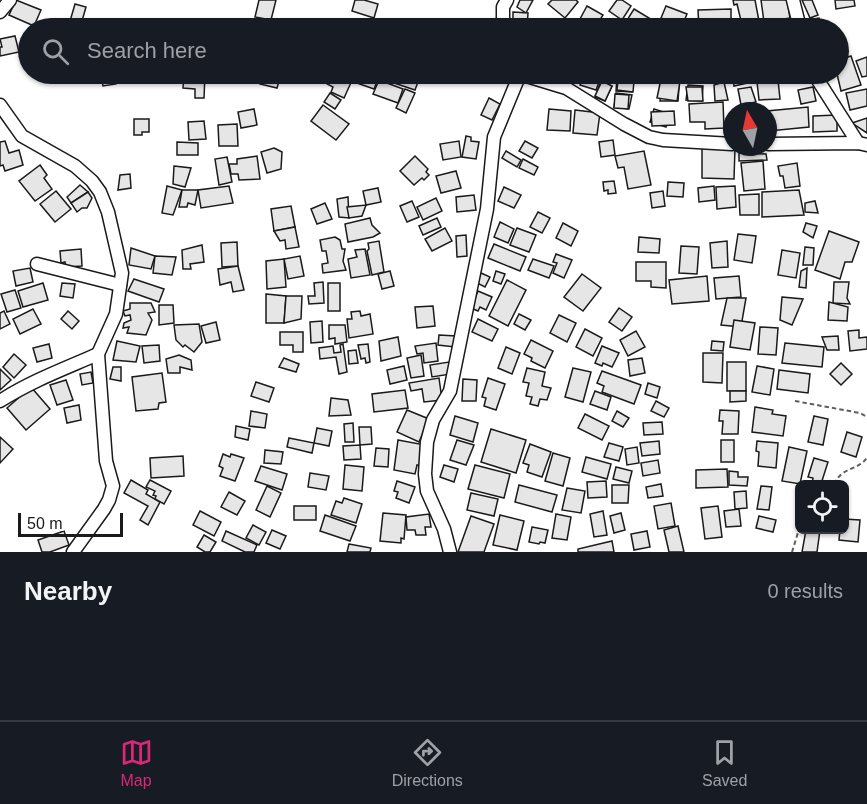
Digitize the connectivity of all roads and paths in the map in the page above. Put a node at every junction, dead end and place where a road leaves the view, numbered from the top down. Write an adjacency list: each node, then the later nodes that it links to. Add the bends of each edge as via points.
1 (10, 0): 4 (street)
2 (507, 0): 5 (street)
3 (793, 0): 6 (street)
4 (0, 12)
5 (503, 18)
6 (798, 18)
7 (516, 84): 24 (street, via 494,137 487,209 450,391 433,420 427,442 427,491)
8 (553, 84): 11 (street, via 649,137)
9 (821, 84): 13 (street)
10 (0, 105): 15 (street, via 22,136 75,166 100,192 119,256)
11 (723, 143)
12 (777, 144): 13 (street)
13 (862, 144)
14 (37, 264): 15 (street)
15 (120, 285): 16 (street, via 116,314)
16 (98, 354): 17 (street, via 54,371); 23 (street, via 106,461 113,486 104,509)
17 (0, 401)
18 (795, 401): 19 (path)
19 (867, 417)
20 (867, 458): 21 (path, via 842,472)
21 (837, 480)
22 (798, 534): 25 (path)
23 (73, 552)
24 (450, 552)
25 (792, 552)

